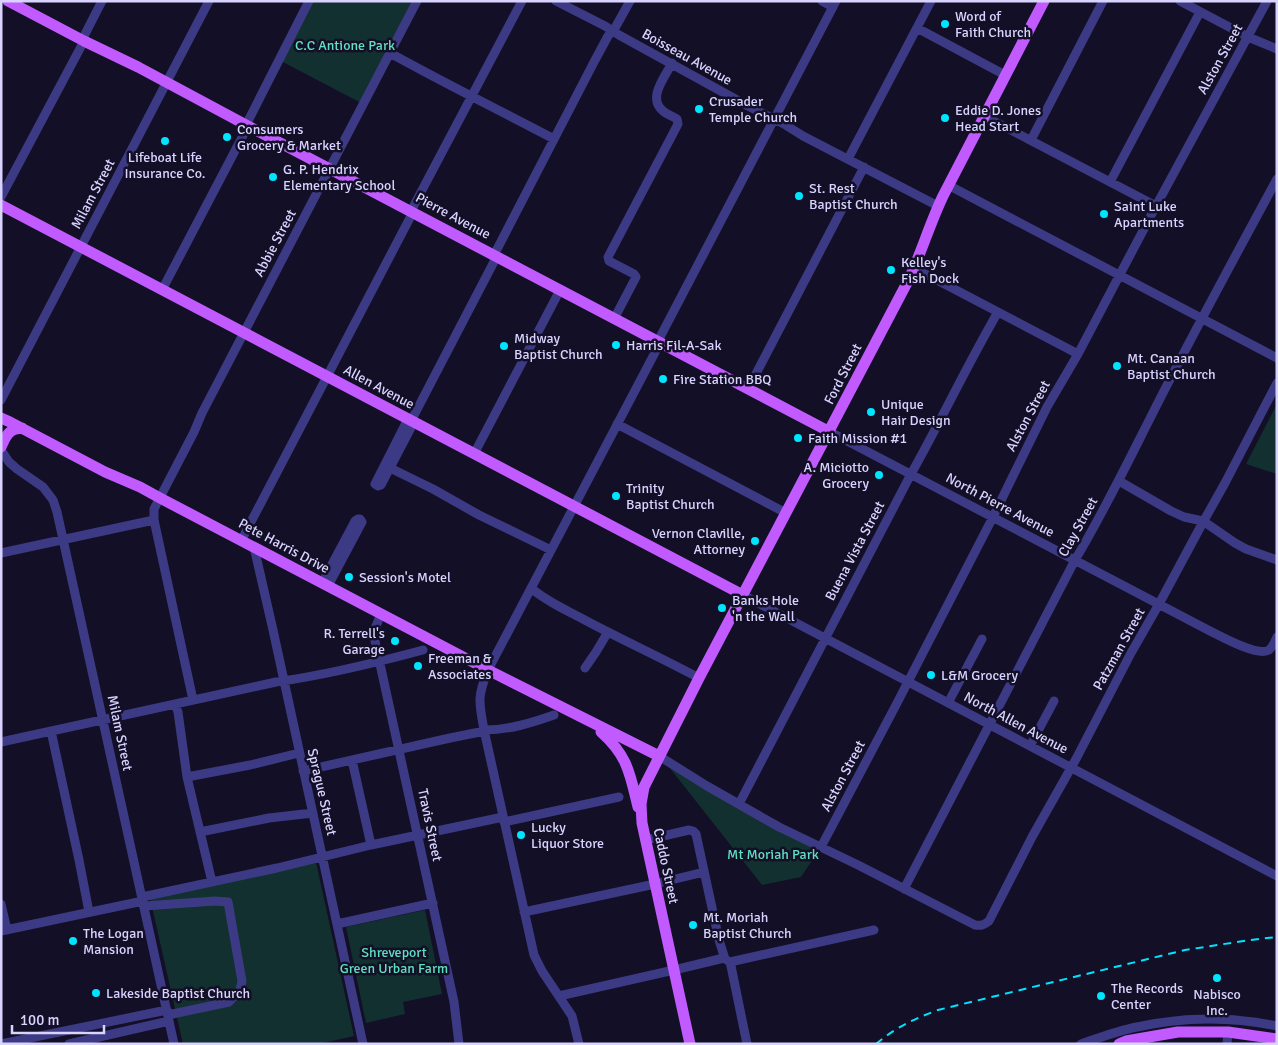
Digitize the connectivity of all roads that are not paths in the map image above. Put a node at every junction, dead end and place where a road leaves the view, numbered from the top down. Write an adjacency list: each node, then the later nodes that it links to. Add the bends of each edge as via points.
1 (8, 1): 20 (main road, Pierre Avenue)
2 (102, 1): 20 (street)
3 (209, 1): 25 (street, Milam Street)
4 (309, 1): 29 (street)
5 (417, 1): 22 (street, Abbie Street)
6 (522, 1): 26 (street)
7 (556, 1): 18 (street, Boisseau Avenue)
8 (630, 1): 18 (street)
9 (822, 1): 15 (street)
10 (931, 1): 17 (street)
11 (1044, 1): 24 (main road, Ford Street)
12 (1103, 1): 31 (street)
13 (1180, 1): 16 (street)
14 (1268, 1): 19 (street, Alston Street)
15 (835, 4): 28 (street)
16 (1200, 12): 19 (street); 36 (street)
17 (917, 28): 24 (street); 32 (street)
18 (612, 31): 23 (street, Boisseau Avenue); 30 (street)
19 (1248, 37): 21 (street); 41 (street, Alston Street)
20 (83, 41): 25 (main road, Pierre Avenue); 38 (street)
21 (1277, 49)
22 (390, 53): 26 (street); 34 (street, Abbie Street)
23 (672, 63): 28 (street, Boisseau Avenue); 50 (street, via 656,99 663,112 677,119 678,124 608,257 609,261 636,278)
24 (1005, 75): 27 (main road, Ford Street)
25 (167, 83): 29 (main road, Pierre Avenue); 43 (street, Milam Street)
26 (472, 96): 30 (street); 42 (street)
27 (984, 116): 31 (street); 37 (main road, Ford Street)
28 (774, 119): 32 (street, Boisseau Avenue); 53 (street)
29 (247, 126): 34 (main road, Pierre Avenue); 47 (street)
30 (554, 139): 44 (street)
31 (1031, 140): 36 (street)
32 (848, 159): 33 (street, Boisseau Avenue)
33 (864, 167): 40 (street, Boisseau Avenue); 58 (street)
34 (330, 169): 42 (main road, Pierre Avenue); 52 (street, Abbie Street)
35 (1277, 179): 51 (street, Clay Street)
36 (1110, 182): 41 (street)
37 (948, 185): 40 (main road, Ford Street); 46 (street)
38 (1, 197)
39 (1, 205): 43 (main road, Allen Avenue)
40 (938, 206): 45 (main road, Ford Street)
41 (1156, 206): 46 (street, Alston Street)
42 (412, 212): 44 (main road, Pierre Avenue); 56 (street)
43 (81, 247): 47 (main road, Allen Avenue); 59 (street, Milam Street)
44 (495, 256): 48 (main road, Pierre Avenue); 61 (street)
45 (914, 268): 49 (street); 64 (main road, Ford Street)
46 (1120, 275): 51 (street); 54 (street, Alston Street)
47 (162, 290): 52 (main road, Allen Avenue)
48 (560, 290): 50 (main road, Pierre Avenue); 66 (street)
49 (998, 312): 54 (street); 68 (street, Buena Vista Street)
50 (614, 318): 53 (main road, Pierre Avenue)
51 (1202, 318): 55 (street); 69 (street, Clay Street)
52 (244, 333): 56 (main road, Allen Avenue); 70 (street, Abbie Street)
53 (659, 342): 58 (main road, Pierre Avenue); 62 (street)
54 (1078, 354): 73 (street, Alston Street, via 1047,407)
55 (1277, 358)
56 (327, 377): 61 (main road, Allen Avenue); 77 (street)
57 (1277, 383): 75 (street, Patzman Street)
58 (748, 389): 64 (main road, Pierre Avenue)
59 (1, 400)
60 (1, 418): 63 (main road, Pete Harris Drive)
61 (411, 421): 66 (main road, Allen Avenue); 67 (street); 67 (street, via 376,485 381,485)
62 (617, 424): 71 (street); 72 (street)
63 (22, 428): 65 (main road, via 13,428 6,436); 70 (main road, Pete Harris Drive)
64 (830, 432): 68 (street, North Pierre Avenue); 72 (main road, Ford Street)
65 (2, 452): 76 (street, Milam Street, via 16,469 48,492 56,506)
66 (474, 454): 71 (main road, Allen Avenue)
67 (390, 468): 79 (street)
68 (911, 474): 73 (street, North Pierre Avenue); 90 (street, Buena Vista Street)
69 (1119, 481): 75 (street, via 1171,511); 81 (street, Clay Street)
70 (160, 498): 74 (street, Abbie Street, via 154,509); 77 (main road, Pete Harris Drive)
71 (574, 506): 79 (street); 85 (main road, Allen Avenue)
72 (786, 513): 85 (main road, Ford Street)
73 (994, 518): 81 (street, North Pierre Avenue); 98 (street, Alston Street)
74 (154, 520): 76 (street); 99 (street)
75 (1203, 521): 82 (street, via 1246,549); 86 (street, Patzman Street)
76 (64, 539): 80 (street); 104 (street, Milam Street)
77 (241, 541): 78 (main road, Pete Harris Drive)
78 (254, 547): 83 (main road, Pete Harris Drive); 97 (street, Sprague Street)
79 (551, 550): 84 (street)
80 (1, 553)
81 (1075, 560): 86 (street, North Pierre Avenue); 106 (street, Clay Street)
82 (1277, 560)
83 (325, 585): 83 (street, via 361,524 360,519 355,521); 87 (main road, Pete Harris Drive)
84 (531, 588): 88 (street); 95 (street)
85 (743, 595): 90 (street, North Allen Avenue); 96 (main road, Ford Street)
86 (1159, 604): 89 (street, North Pierre Avenue, via 1257,652 1272,647); 115 (street, Patzman Street)
87 (381, 614): 93 (street, Travis Street, via 373,632); 95 (main road, Pete Harris Drive)
88 (608, 632): 94 (street); 96 (street)
89 (1277, 637)
90 (826, 639): 98 (street, North Allen Avenue); 119 (street, Buena Vista Street)
91 (982, 639): 101 (street)
92 (423, 650): 93 (street)
93 (380, 661): 97 (street); 111 (street, Travis Street)
94 (585, 668)
95 (488, 670): 105 (main road, Pete Harris Drive); 108 (street, via 479,701)
96 (699, 678): 113 (main road, Ford Street)
97 (284, 681): 99 (street); 112 (street, Sprague Street)
98 (908, 682): 101 (street, North Allen Avenue); 127 (street, Alston Street)
99 (194, 700): 102 (street)
100 (1054, 701): 110 (street)
101 (948, 703): 106 (street, North Allen Avenue)
102 (175, 704): 104 (street); 117 (street)
103 (554, 715): 108 (street, via 522,726)
104 (103, 720): 107 (street); 134 (street, Milam Street)
105 (588, 720): 113 (main road, Pete Harris Drive); 122 (main road, via 623,756)
106 (990, 725): 110 (street, North Allen Avenue); 133 (street, Clay Street)
107 (51, 731): 109 (street); 137 (street)
108 (484, 731): 111 (street); 121 (street)
109 (1, 742)
110 (1030, 746): 115 (street, North Allen Avenue)
111 (399, 750): 114 (street); 124 (street, Travis Street)
112 (299, 753): 116 (street, Sprague Street); 117 (street)
113 (659, 756): 119 (street); 122 (main road, Caddo Street, via 643,792)
114 (352, 760): 116 (street); 126 (street)
115 (1071, 768): 130 (street, North Allen Avenue); 133 (street, Patzman Street, via 988,921 975,925)
116 (304, 771): 120 (street, Sprague Street)
117 (187, 777): 123 (street)
118 (619, 797): 121 (street)
119 (739, 804): 127 (street)
120 (313, 813): 123 (street); 128 (street, Sprague Street)
121 (504, 820): 124 (street); 138 (street)
122 (642, 823): 125 (main road, Caddo Street)
123 (200, 832): 131 (street)
124 (418, 836): 126 (street); 135 (street, Travis Street)
125 (645, 840): 129 (street, via 693,831); 132 (main road, Caddo Street)
126 (371, 845): 128 (street)
127 (821, 847): 133 (street)
128 (323, 857): 131 (street); 139 (street, Sprague Street)
129 (704, 872): 132 (street); 142 (street)
130 (1277, 876)
131 (212, 882): 134 (street)
132 (655, 884): 138 (street); 143 (main road, Caddo Street)
133 (904, 889)
134 (143, 901): 137 (street); 145 (street, Milam Street); 145 (street, via 228,902 242,981 240,990 229,1002)
135 (433, 903): 139 (street); 153 (street, Travis Street, via 454,1002)
136 (1, 904): 140 (street)
137 (89, 912): 140 (street)
138 (524, 912): 144 (street, via 534,955)
139 (337, 924): 152 (street, Sprague Street)
140 (4, 930)
141 (874, 930): 142 (street)
142 (727, 960): 143 (street); 156 (street)
143 (674, 970): 144 (street); 155 (main road, Caddo Street)
144 (558, 996): 154 (street, via 572,1016)
145 (168, 1015): 149 (street); 150 (street); 151 (street, Milam Street)
146 (1277, 1026): 157 (street, via 1232,1020 1166,1021)
147 (1227, 1038): 148 (main road); 158 (main road, via 1178,1032)
148 (1277, 1039)
149 (1, 1044)
150 (68, 1044)
151 (174, 1044)
152 (363, 1044)
153 (459, 1044)
154 (579, 1044)
155 (690, 1044)
156 (747, 1044)
157 (1081, 1044)
158 (1119, 1044)

